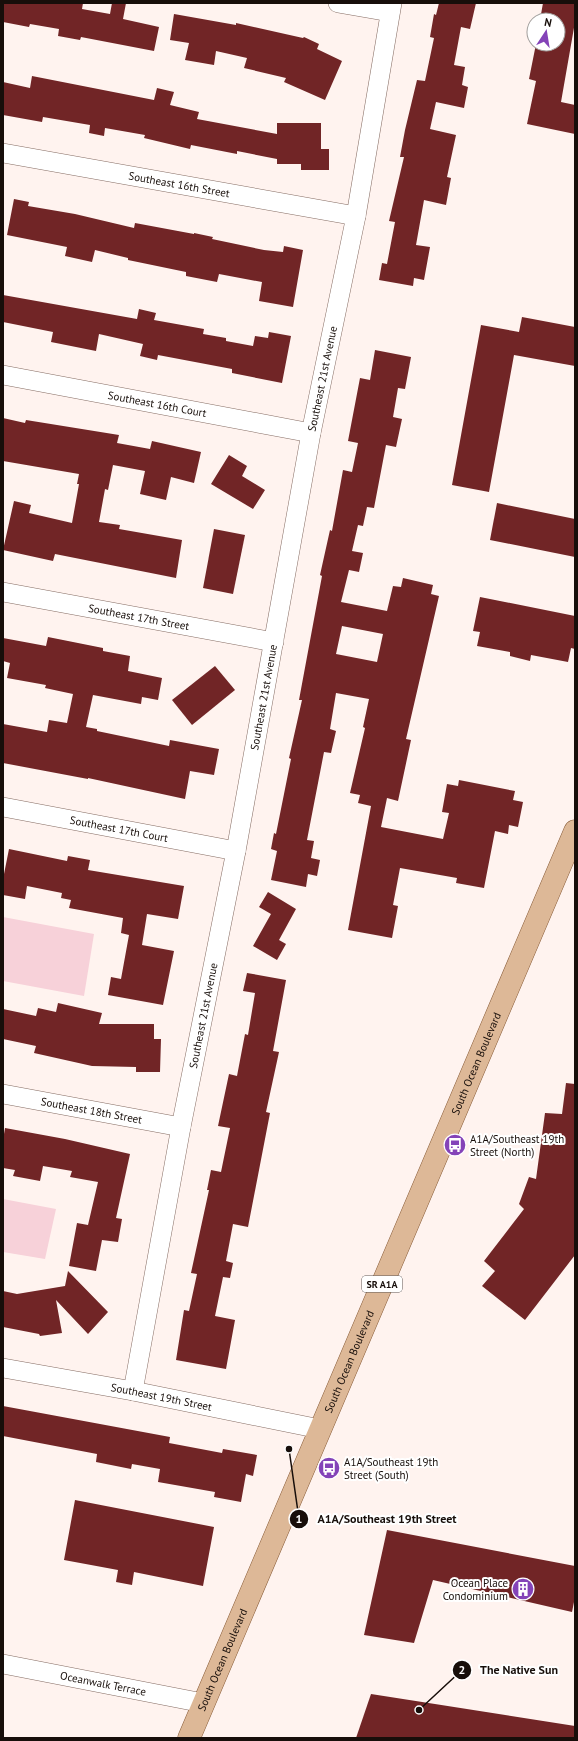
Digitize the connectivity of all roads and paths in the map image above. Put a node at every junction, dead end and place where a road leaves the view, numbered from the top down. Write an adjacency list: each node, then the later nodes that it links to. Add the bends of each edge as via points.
1 (338, 3): 2 (street)
2 (391, 8): 4 (street, Southeast 21st Avenue)
3 (3, 153): 4 (street, Southeast 16th Street)
4 (356, 216): 6 (street, Southeast 21st Avenue)
5 (3, 375): 6 (street, Southeast 16th Court)
6 (311, 433): 8 (street, Southeast 21st Avenue)
7 (3, 592): 8 (street, Southeast 17th Street)
8 (274, 642): 11 (street, Southeast 21st Avenue)
9 (3, 807): 11 (street, Southeast 17th Court)
10 (575, 830): 16 (main road, South Ocean Boulevard / SR A1A)
11 (236, 851): 13 (street, Southeast 21st Avenue)
12 (3, 1094): 13 (street, Southeast 18th Street)
13 (181, 1127): 15 (street, Southeast 21st Avenue)
14 (3, 1368): 15 (street, Southeast 19th Street)
15 (133, 1391): 16 (street, Southeast 19th Street)
16 (320, 1429): 18 (main road, South Ocean Boulevard / SR A1A)
17 (3, 1664): 18 (street, Oceanwalk Terrace)
18 (203, 1703): 19 (main road, South Ocean Boulevard / SR A1A)
19 (189, 1738)

